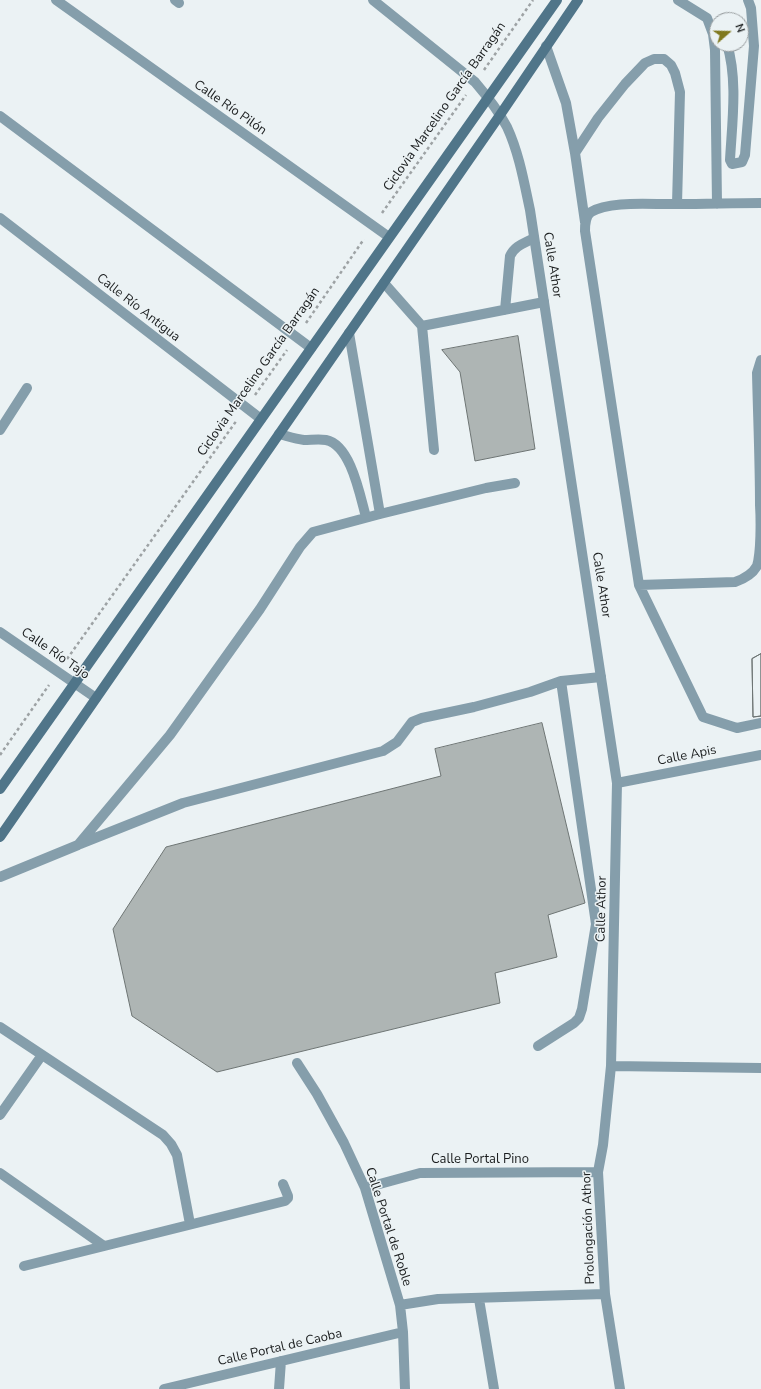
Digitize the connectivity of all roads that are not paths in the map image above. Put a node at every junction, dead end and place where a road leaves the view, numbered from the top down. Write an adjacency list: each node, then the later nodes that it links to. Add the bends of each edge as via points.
1 (56, 0): 19 (street, Calle Río Pilón)
2 (373, 0): 10 (street, Calle Athor, via 475,82)
3 (557, 0): 10 (main road)
4 (578, 0): 8 (main road)
5 (678, 0): 7 (street)
6 (748, 0): 9 (street, via 754,46 745,155 742,162 735,164 730,160 733,78)
7 (707, 18): 16 (street, via 715,50)
8 (546, 46): 11 (main road); 13 (street, via 566,103)
9 (729, 52)
10 (489, 98): 11 (street, Calle Athor); 19 (main road)
11 (500, 115): 20 (street, Calle Athor, via 508,129 519,161); 21 (main road)
12 (0, 116): 26 (street)
13 (575, 153): 15 (street, via 598,118 644,63 654,59 664,60 671,65 675,73 680,92); 18 (street)
14 (761, 203): 16 (street)
15 (677, 204): 16 (street); 18 (street, via 630,204 598,208 589,213)
16 (717, 204)
17 (0, 218): 29 (street, Calle Río Antigua)
18 (585, 222): 36 (street)
19 (389, 237): 26 (main road)
20 (534, 238): 22 (street, Calle Athor); 23 (street, via 516,247 510,256)
21 (384, 283): 24 (street); 25 (main road)
22 (544, 302): 23 (street); 38 (street, Calle Athor)
23 (505, 310): 24 (street)
24 (422, 326): 32 (street)
25 (349, 333): 31 (main road); 34 (street)
26 (311, 348): 29 (main road)
27 (761, 360): 36 (street, via 757,373 761,521 760,556 757,565 753,572 735,582)
28 (27, 388): 30 (street)
29 (261, 419): 40 (main road)
30 (0, 430)
31 (279, 434): 35 (street, via 302,440 327,440 338,447 350,466); 41 (main road)
32 (434, 450)
33 (515, 483): 34 (street)
34 (380, 514): 35 (street)
35 (366, 518): 47 (street, via 313,532 170,735)
36 (639, 585): 42 (street, via 704,717 737,728)
37 (0, 632): 40 (street, Calle Río Tajo)
38 (601, 677): 39 (street); 44 (street, Calle Athor)
39 (561, 681): 47 (street, via 474,707 422,718 412,722 397,742 383,751 183,803); 50 (street, via 596,924 582,1009 578,1018)
40 (74, 683): 41 (street, Calle Río Tajo); 45 (main road)
41 (96, 698): 46 (main road)
42 (761, 724)
43 (761, 755): 44 (street, Calle Apis)
44 (617, 783): 53 (street, Calle Athor)
45 (0, 789)
46 (0, 837)
47 (78, 844): 48 (street)
48 (0, 877)
49 (0, 1027): 51 (street)
50 (538, 1046)
51 (42, 1055): 55 (street); 60 (street, via 163,1135 171,1144 177,1155)
52 (297, 1064): 59 (street, Calle Portal de Roble, via 344,1143)
53 (611, 1066): 54 (street); 56 (street, Prolongación Athor)
54 (761, 1068)
55 (0, 1115)
56 (598, 1172): 59 (street, Calle Portal Pino, via 420,1173); 63 (street, Prolongación Athor)
57 (0, 1173): 61 (street)
58 (282, 1184): 60 (street, via 288,1196 287,1200)
59 (365, 1188): 65 (street, Calle Portal de Roble)
60 (190, 1224): 61 (street)
61 (104, 1246): 62 (street)
62 (24, 1266)
63 (605, 1294): 64 (street); 72 (street, Prolongación Athor)
64 (479, 1299): 65 (street, via 438,1299); 71 (street)
65 (400, 1305): 66 (street, Calle Portal de Roble)
66 (403, 1332): 67 (street, Calle Portal de Caoba); 70 (street, Calle Portal de Roble)
67 (281, 1361): 68 (street, Calle Portal de Caoba); 69 (street)
68 (164, 1389)
69 (279, 1389)
70 (405, 1389)
71 (494, 1389)
72 (620, 1389)

